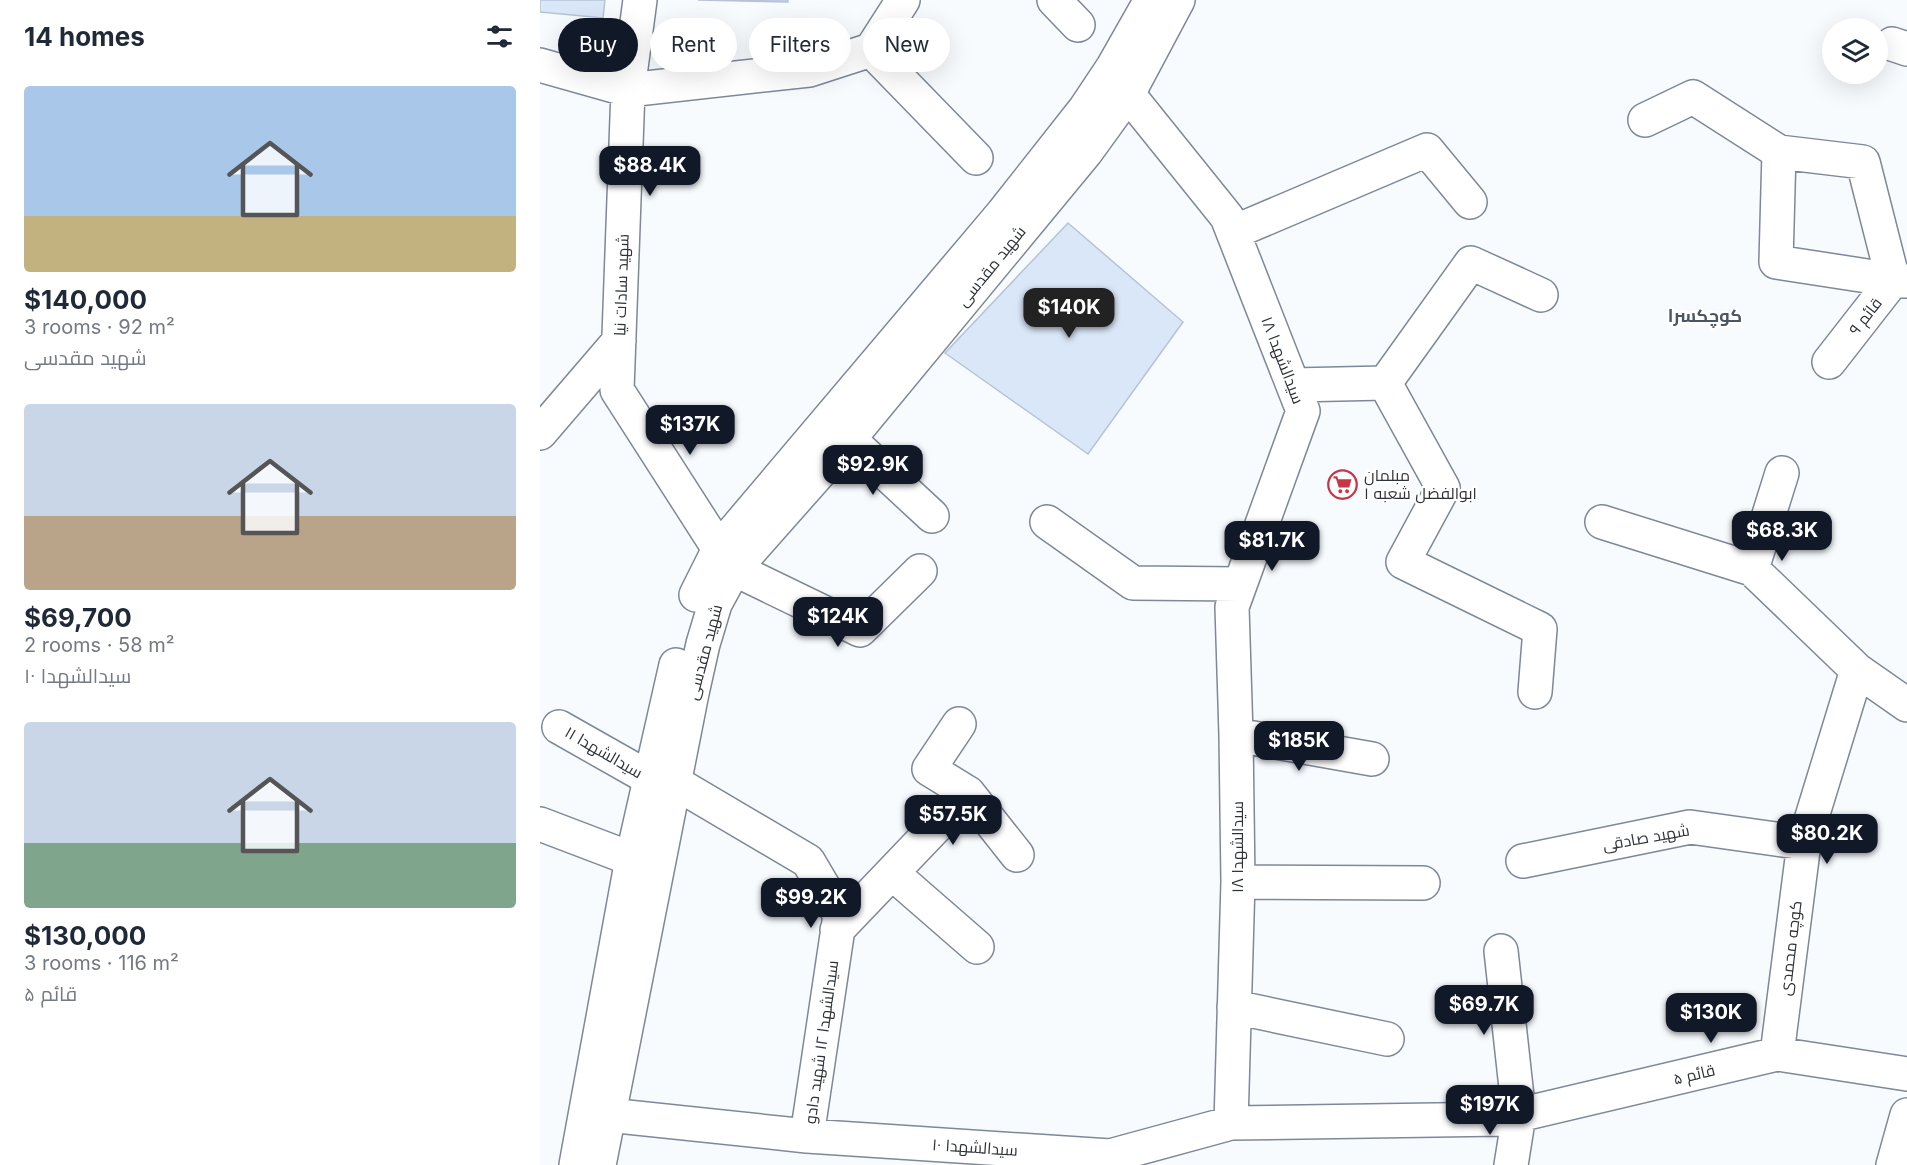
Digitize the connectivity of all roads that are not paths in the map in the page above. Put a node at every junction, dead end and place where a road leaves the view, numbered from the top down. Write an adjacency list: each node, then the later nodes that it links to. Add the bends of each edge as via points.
1 (640, 0): 11 (street, شهید سادات نیا)
2 (903, 0): 6 (street)
3 (1054, 0): 7 (street)
4 (1151, 0): 30 (street, شهید مقدسی, via 1085,109)
5 (1178, 0): 12 (street, شهید مقدسی)
6 (891, 18)
7 (1078, 25)
8 (863, 53): 11 (street, via 810,70)
9 (540, 64): 11 (street)
10 (892, 72): 15 (street)
11 (628, 90): 20 (street, شهید سادات نیا)
12 (1128, 94): 17 (street, سیدالشهدا ۱۸, via 1227,217); 25 (street, شهید مقدسی, via 1086,152)
13 (1645, 120): 14 (street, via 1693,97)
14 (1779, 152): 18 (street, via 1863,162); 18 (street, via 1776,262)
15 (976, 158)
16 (1470, 202): 17 (street, via 1427,150)
17 (1234, 232): 23 (street, سیدالشهدا ۱۸)
18 (1900, 281): 21 (street, قائم ۹)
19 (1541, 294): 22 (street, via 1471,263)
20 (619, 341): 24 (street); 30 (street, شهید سادات نیا, via 617,390)
21 (1829, 362)
22 (1385, 383): 23 (street); 35 (street, via 1443,488 1403,562 1540,628)
23 (1293, 385): 33 (street, سیدالشهدا ۱۸, via 1303,411)
24 (540, 433)
25 (849, 439): 27 (street); 30 (street, شهید مقدسی)
26 (1782, 473): 31 (street)
27 (932, 516)
28 (1047, 522): 33 (street, via 1133,582)
29 (1602, 522): 31 (street)
30 (727, 559): 32 (street, via 860,630); 41 (street, شهید مقدسی)
31 (1752, 569): 34 (street)
32 (920, 571)
33 (1240, 584): 39 (street, سیدالشهدا ۱۸, via 1232,607)
34 (1857, 670): 36 (street); 44 (street, کوچه محمدی)
35 (1535, 692)
36 (1907, 705)
37 (959, 724): 42 (street, via 929,770)
38 (559, 727): 41 (street, سیدالشهدا ۱۱)
39 (1236, 735): 40 (street); 49 (street, سیدالشهدا ۱۸)
40 (1372, 759)
41 (662, 780): 46 (street, شهید مقدسی); 51 (street, سیدالشهدا ۱۲ شهید دادو, via 808,861 840,915); 58 (street, شهید مقدسی)
42 (968, 793): 45 (street); 48 (street)
43 (540, 825): 46 (street)
44 (1804, 843): 47 (street, شهید صادقی, via 1690,827); 56 (street, کوچه محمدی)
45 (1017, 855)
46 (632, 859): 58 (street, شهید مقدسی)
47 (1523, 861)
48 (892, 873): 51 (street); 52 (street)
49 (1238, 882): 50 (street); 54 (street, سیدالشهدا ۱۸)
50 (1424, 883)
51 (837, 930): 62 (street, سیدالشهدا ۱۲ شهید دادو)
52 (977, 947)
53 (1501, 951): 59 (street)
54 (1234, 1007): 55 (street); 61 (street, سیدالشهدا ۱۸)
55 (1387, 1039)
56 (1777, 1054): 57 (street, قائم ۵); 59 (street, قائم ۵)
57 (1907, 1074)
58 (597, 1113): 62 (street, سیدالشهدا ۱۰); 64 (street, شهید مقدسی); 65 (street, شهید مقدسی)
59 (1518, 1115): 61 (street, سیدالشهدا ۱۰, via 1502,1119); 66 (street)
60 (1907, 1116): 67 (street)
61 (1231, 1123): 63 (street, سیدالشهدا ۱۰)
62 (807, 1136): 63 (street, سیدالشهدا ۱۰)
63 (1110, 1161)
64 (576, 1165)
65 (599, 1165)
66 (1511, 1165)
67 (1893, 1165)

